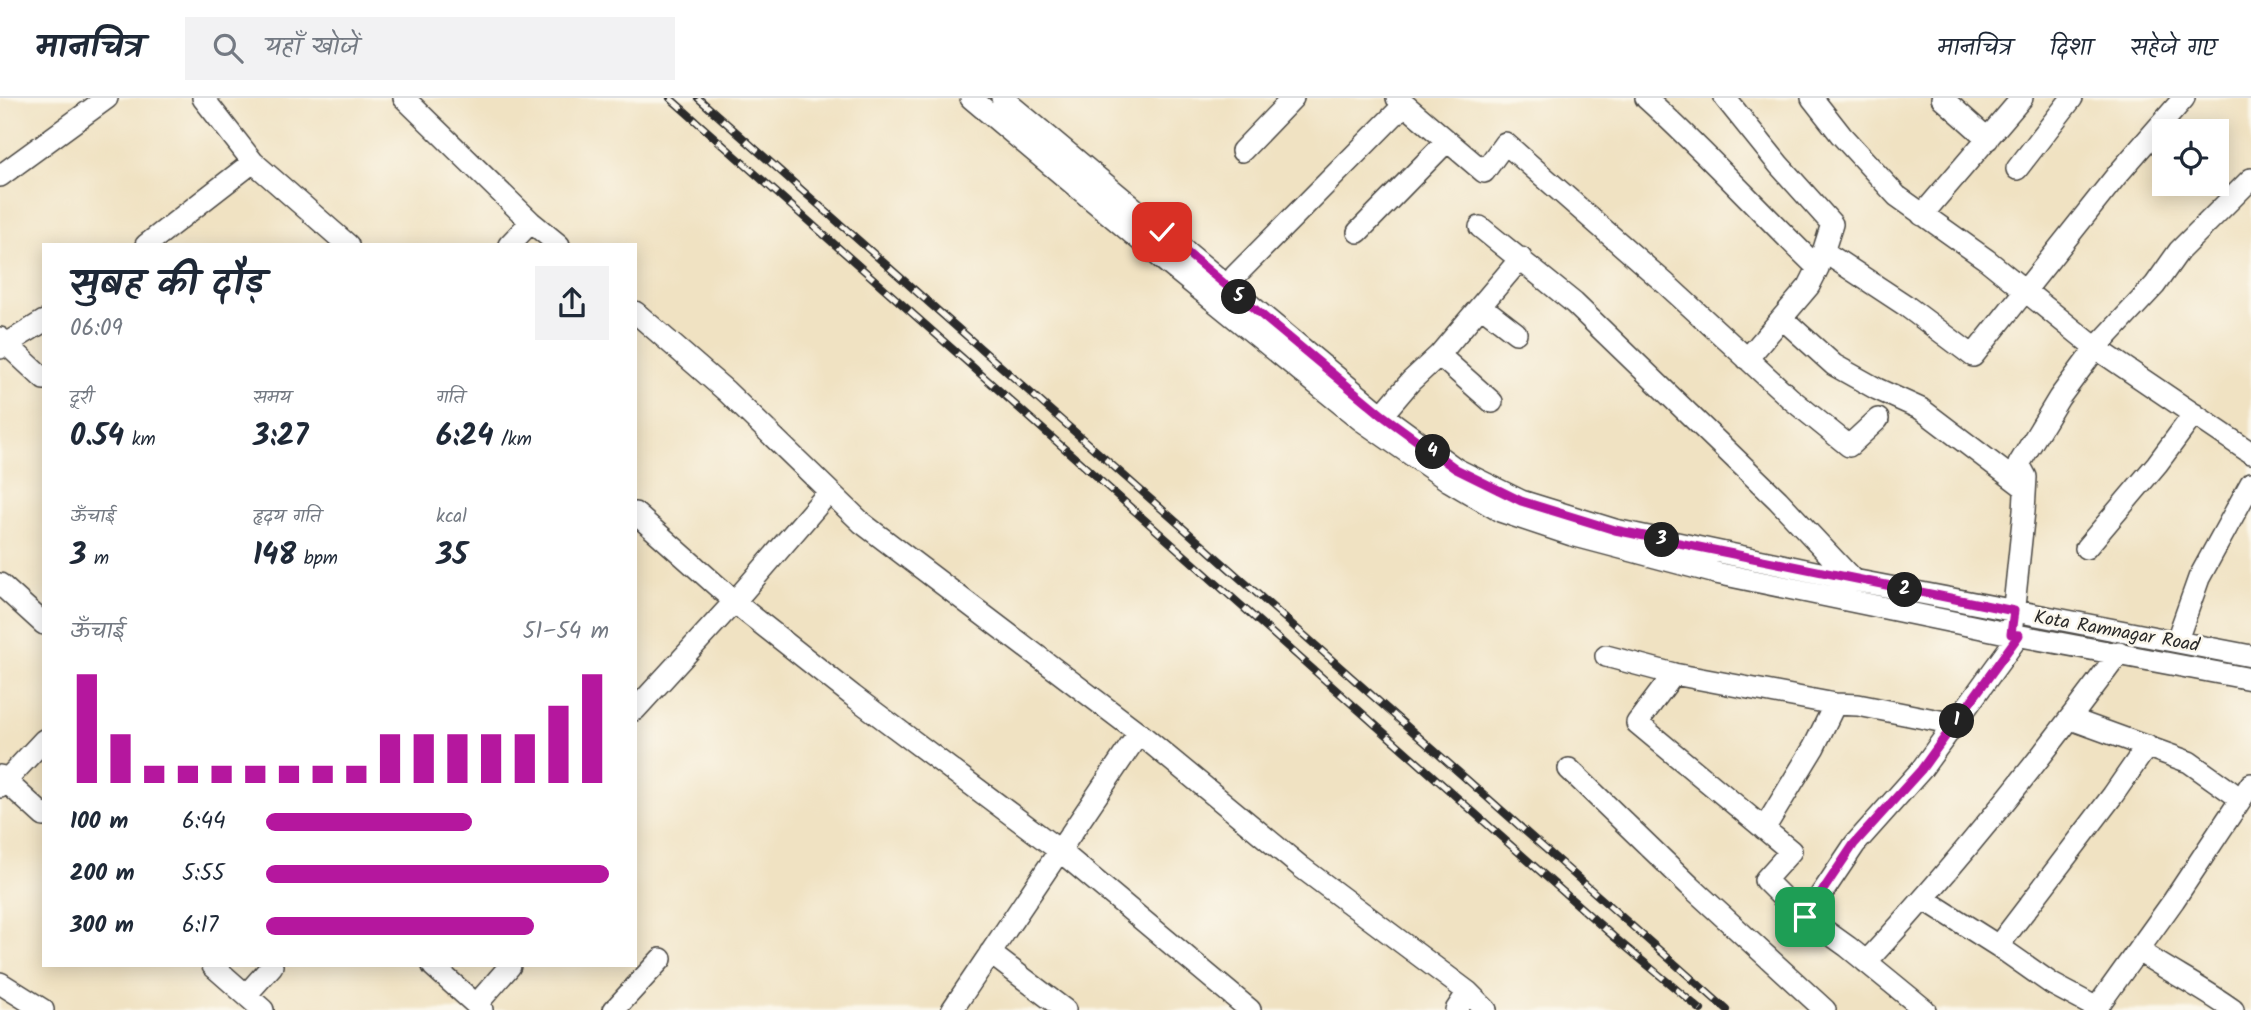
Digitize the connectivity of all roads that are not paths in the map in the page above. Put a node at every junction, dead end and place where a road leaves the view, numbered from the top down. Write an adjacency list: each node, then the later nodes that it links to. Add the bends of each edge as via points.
1 (107, 98): 20 (street)
2 (203, 98): 18 (street)
3 (404, 98): 23 (street)
4 (971, 98): 59 (street, via 1361,420 1500,511 1716,573)
5 (1002, 98): 46 (street, Kota Ramnagar Road)
6 (1293, 98): 17 (street)
7 (1646, 98): 31 (street, via 1769,221)
8 (1725, 98): 31 (street, via 1832,224)
9 (1812, 98): 22 (street, via 1897,196)
10 (1942, 98): 15 (street)
11 (2021, 98): 15 (street)
12 (2072, 98): 19 (street)
13 (2184, 98): 33 (street)
14 (1400, 101): 16 (street); 32 (street)
15 (1988, 139): 22 (street)
16 (1447, 141): 25 (street); 42 (street, via 1484,172 1505,143)
17 (1242, 151)
18 (253, 162): 26 (street); 27 (street)
19 (2017, 169)
20 (0, 176)
21 (2251, 178): 40 (street, via 2179,251 2155,285)
22 (1922, 215): 33 (street)
23 (531, 222): 28 (street); 29 (street)
24 (1480, 227): 30 (street)
25 (1358, 232)
26 (149, 243)
27 (346, 243)
28 (511, 243)
29 (557, 243)
30 (1521, 258): 34 (street); 54 (street, via 1574,303 1778,500)
31 (1821, 259): 33 (street, via 1905,305 1973,356); 36 (street, via 1809,286)
32 (1235, 276)
33 (2026, 292): 40 (street)
34 (1481, 306): 38 (street); 41 (street)
35 (637, 314): 51 (street, via 726,391)
36 (1783, 319): 42 (street); 50 (street, via 1834,365 1922,409)
37 (42, 322): 39 (street)
38 (1516, 333)
39 (2, 343): 43 (street)
40 (2096, 348): 45 (street); 50 (street, via 2019,464 2026,477)
41 (1439, 355): 44 (street); 46 (street)
42 (1746, 359): 47 (street, via 1849,446)
43 (42, 377)
44 (1492, 402)
45 (2194, 414): 48 (street); 53 (street)
46 (1382, 415): 54 (street, Kota Ramnagar Road, via 1456,469 1521,501 1615,530)
47 (1878, 419)
48 (2251, 453)
49 (2251, 483): 60 (street, via 2199,578)
50 (2025, 488): 57 (street)
51 (829, 492): 56 (street); 70 (street, via 862,523)
52 (637, 515): 56 (street)
53 (2086, 548)
54 (1853, 580): 57 (street, Kota Ramnagar Road)
55 (0, 584): 58 (street)
56 (735, 601): 67 (street); 78 (street)
57 (2014, 611): 59 (street); 60 (street, Kota Ramnagar Road)
58 (42, 623)
59 (2015, 634): 61 (street); 69 (street)
60 (2177, 640): 63 (street, Kota Ramnagar Road)
61 (2119, 653): 65 (street); 68 (street)
62 (1606, 656): 64 (street)
63 (2251, 656)
64 (1674, 674): 66 (street); 77 (street, via 1637,723)
65 (2251, 679)
66 (1835, 704): 69 (street); 77 (street)
67 (637, 707)
68 (2071, 719): 72 (street); 79 (street)
69 (1955, 724): 80 (street, via 1921,770 1854,844)
70 (1139, 733): 78 (street); 91 (street, via 1301,867)
71 (42, 742): 74 (street)
72 (2147, 746): 75 (street); 81 (street)
73 (1569, 769): 103 (street)
74 (2, 782): 76 (street)
75 (2246, 792): 82 (street)
76 (42, 814)
77 (1764, 829): 80 (street, via 1791,851 1765,880)
78 (1060, 851): 83 (street); 100 (street)
79 (1924, 899): 81 (street); 85 (street)
80 (1805, 917): 85 (street)
81 (1998, 946): 94 (street)
82 (2139, 951): 94 (street); 105 (street)
83 (990, 953): 98 (street); 99 (street)
84 (661, 959): 97 (street)
85 (1866, 962): 104 (street)
86 (214, 967): 92 (street)
87 (271, 967): 92 (street)
88 (434, 967): 93 (street)
89 (509, 967): 93 (street)
90 (0, 983): 95 (street)
91 (1468, 992): 101 (street); 102 (street)
92 (246, 995): 96 (street)
93 (479, 1007)
94 (2096, 1009)
95 (43, 1010)
96 (263, 1010)
97 (614, 1010)
98 (952, 1010)
99 (1066, 1010)
100 (1250, 1010)
101 (1456, 1010)
102 (1486, 1010)
103 (1825, 1010)
104 (1925, 1010)
105 (2233, 1010)

